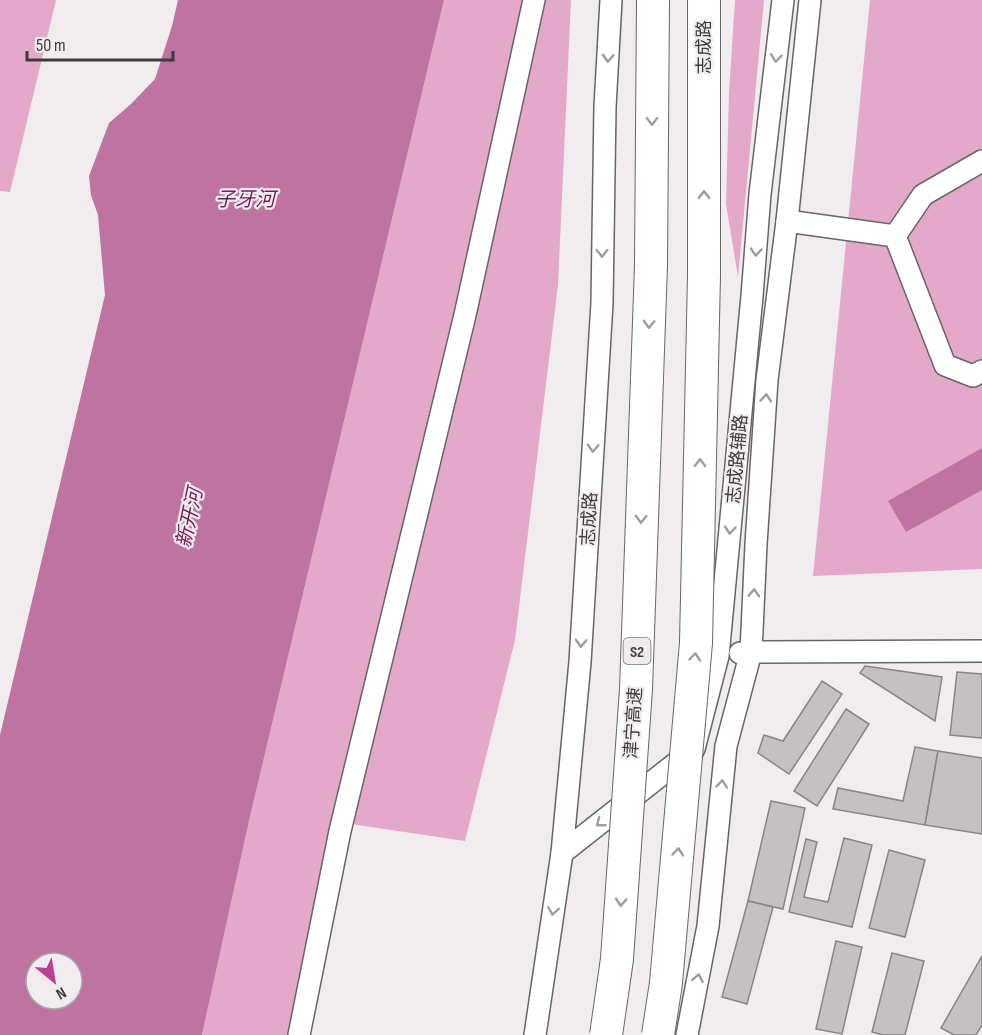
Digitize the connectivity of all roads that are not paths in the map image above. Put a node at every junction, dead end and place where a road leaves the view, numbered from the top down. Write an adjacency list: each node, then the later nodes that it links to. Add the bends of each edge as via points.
1 (534, 0): 15 (street, via 465,315 340,831)
2 (611, 0): 14 (street, 志成路, one-way to 14, via 601,315 580,662)
3 (653, 0): 17 (highway, 津宁高速 / S2, one-way to 17, bridge, via 651,265 636,688 617,959)
4 (704, 0): 18 (highway, 志成路, one-way to 4, bridge, via 696,643 704,275)
5 (783, 0): 13 (street, 志成路辅路, one-way to 13, via 760,194)
6 (810, 0): 8 (street)
7 (982, 161): 9 (street, via 923,195)
8 (787, 221): 9 (street); 12 (street, one-way to 8, via 767,380)
9 (894, 236): 10 (street, via 945,365 973,376)
10 (982, 371)
11 (982, 651): 12 (street)
12 (751, 652): 13 (street); 19 (street, one-way to 12, via 708,926 726,746)
13 (718, 656): 14 (street, 志成路辅路, one-way to 14, via 694,749)
14 (562, 853): 16 (street, 志成路, one-way to 16)
15 (299, 1035)
16 (535, 1035)
17 (606, 1035)
18 (658, 1035)
19 (687, 1035)

